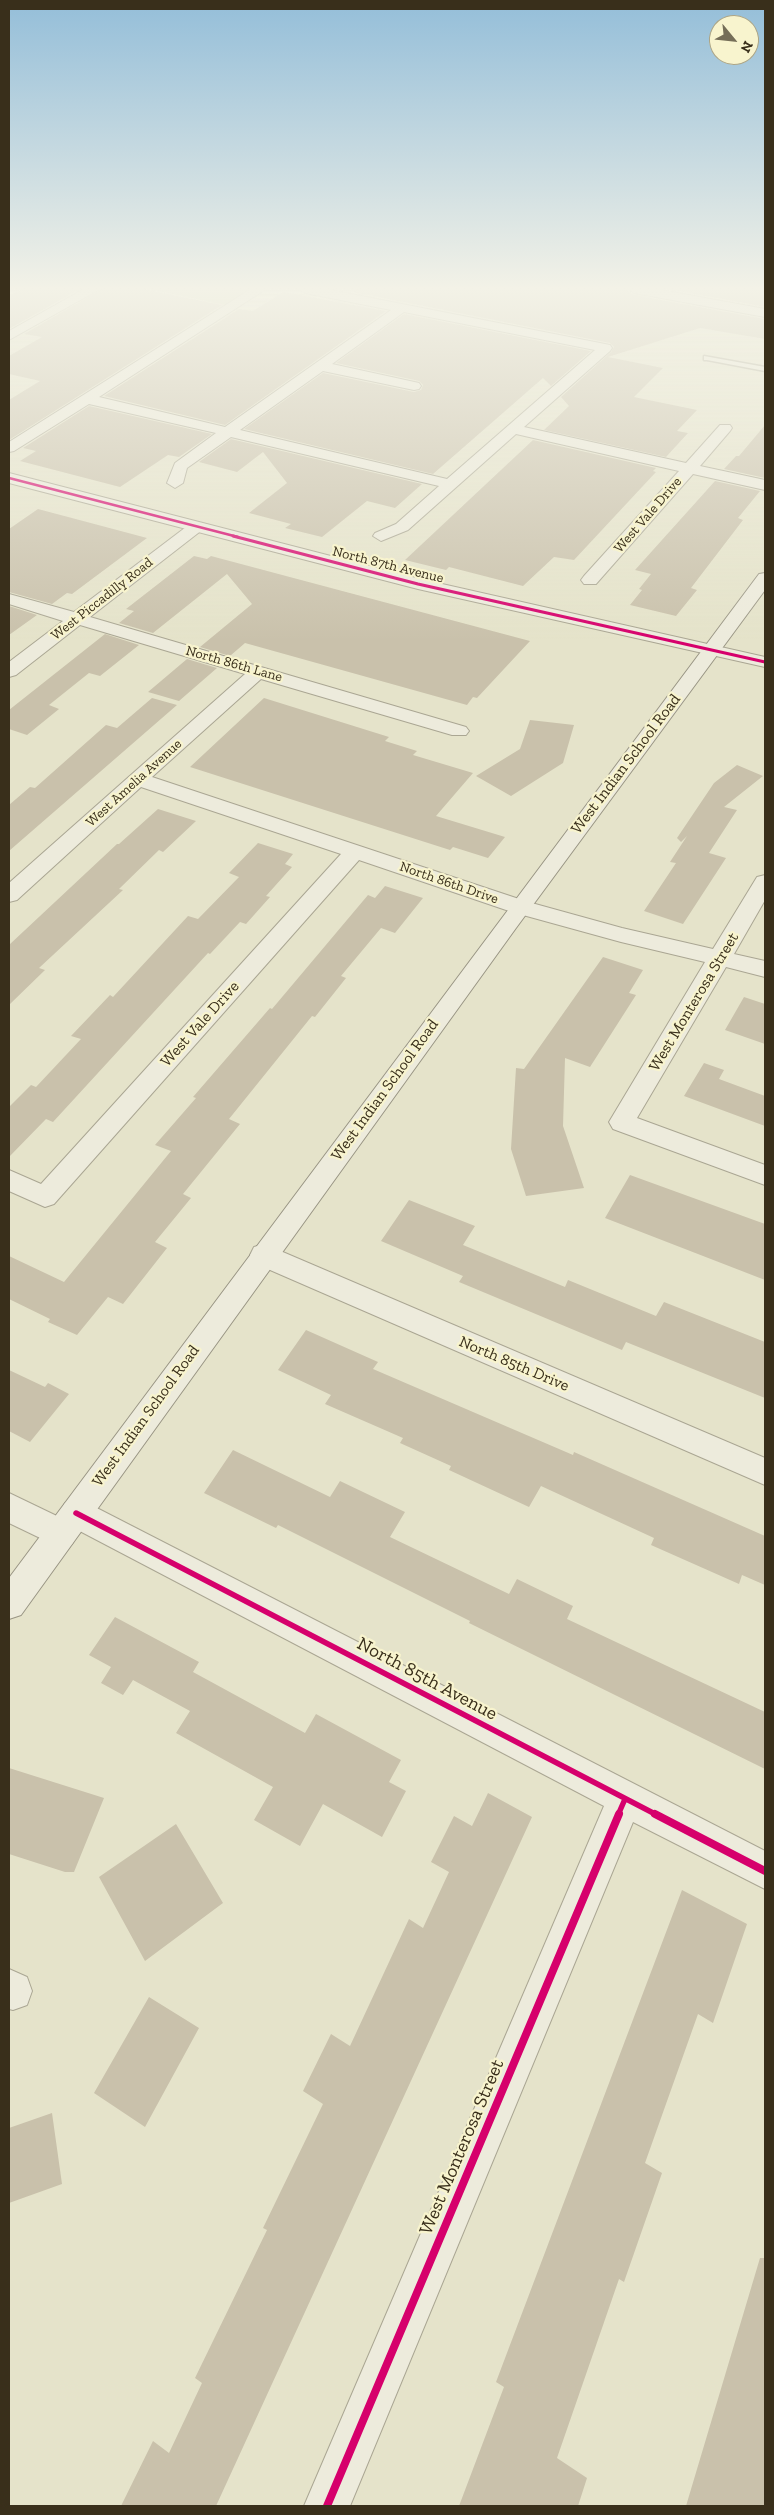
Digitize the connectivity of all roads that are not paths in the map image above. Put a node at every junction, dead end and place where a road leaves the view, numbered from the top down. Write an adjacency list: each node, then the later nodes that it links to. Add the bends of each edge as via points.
1 (76, 406): 8 (street)
2 (120, 406): 7 (street)
3 (264, 406): 7 (street)
4 (538, 406): 6 (street)
5 (725, 428): 9 (street, West Vale Drive)
6 (512, 429): 9 (street); 12 (street)
7 (229, 431): 11 (street, via 180,466); 12 (street)
8 (9, 448)
9 (689, 468): 13 (street); 17 (street, West Vale Drive)
10 (9, 478): 14 (street, North 87th Avenue)
11 (175, 483)
12 (450, 484): 15 (street, via 402,527)
13 (765, 485)
14 (196, 527): 19 (street, West Piccadilly Road); 20 (street, North 87th Avenue, via 497,604)
15 (381, 536)
16 (765, 578): 20 (street, West Indian School Road)
17 (590, 580)
18 (9, 599): 19 (street, North 86th Lane)
19 (77, 619): 22 (street, West Piccadilly Road); 23 (street, North 86th Lane)
20 (712, 649): 21 (street, North 87th Avenue); 29 (street, West Indian School Road)
21 (765, 662)
22 (9, 671)
23 (259, 671): 24 (street, North 86th Lane); 25 (street, West Amelia Avenue)
24 (460, 731)
25 (138, 780): 26 (street, North 86th Drive); 28 (street, West Amelia Avenue)
26 (356, 852): 29 (street, North 86th Drive); 33 (street, West Vale Drive, via 45,1197)
27 (765, 882): 30 (street, West Monterosa Street)
28 (9, 895)
29 (520, 907): 30 (street, North 86th Drive, via 621,935); 34 (street, West Indian School Road)
30 (722, 957): 31 (street, North 86th Drive); 32 (street, West Monterosa Street, via 622,1122)
31 (765, 969)
32 (765, 1175)
33 (9, 1180)
34 (264, 1255): 35 (street, North 85th Drive); 37 (street, West Indian School Road)
35 (765, 1472)
36 (9, 1507): 37 (street, North 85th Avenue)
37 (68, 1524): 38 (street, West Indian School Road); 39 (street, North 85th Avenue)
38 (9, 1604)
39 (625, 1799): 40 (street, North 85th Avenue); 41 (street, West Monterosa Street)
40 (765, 1871)
41 (327, 2506)

